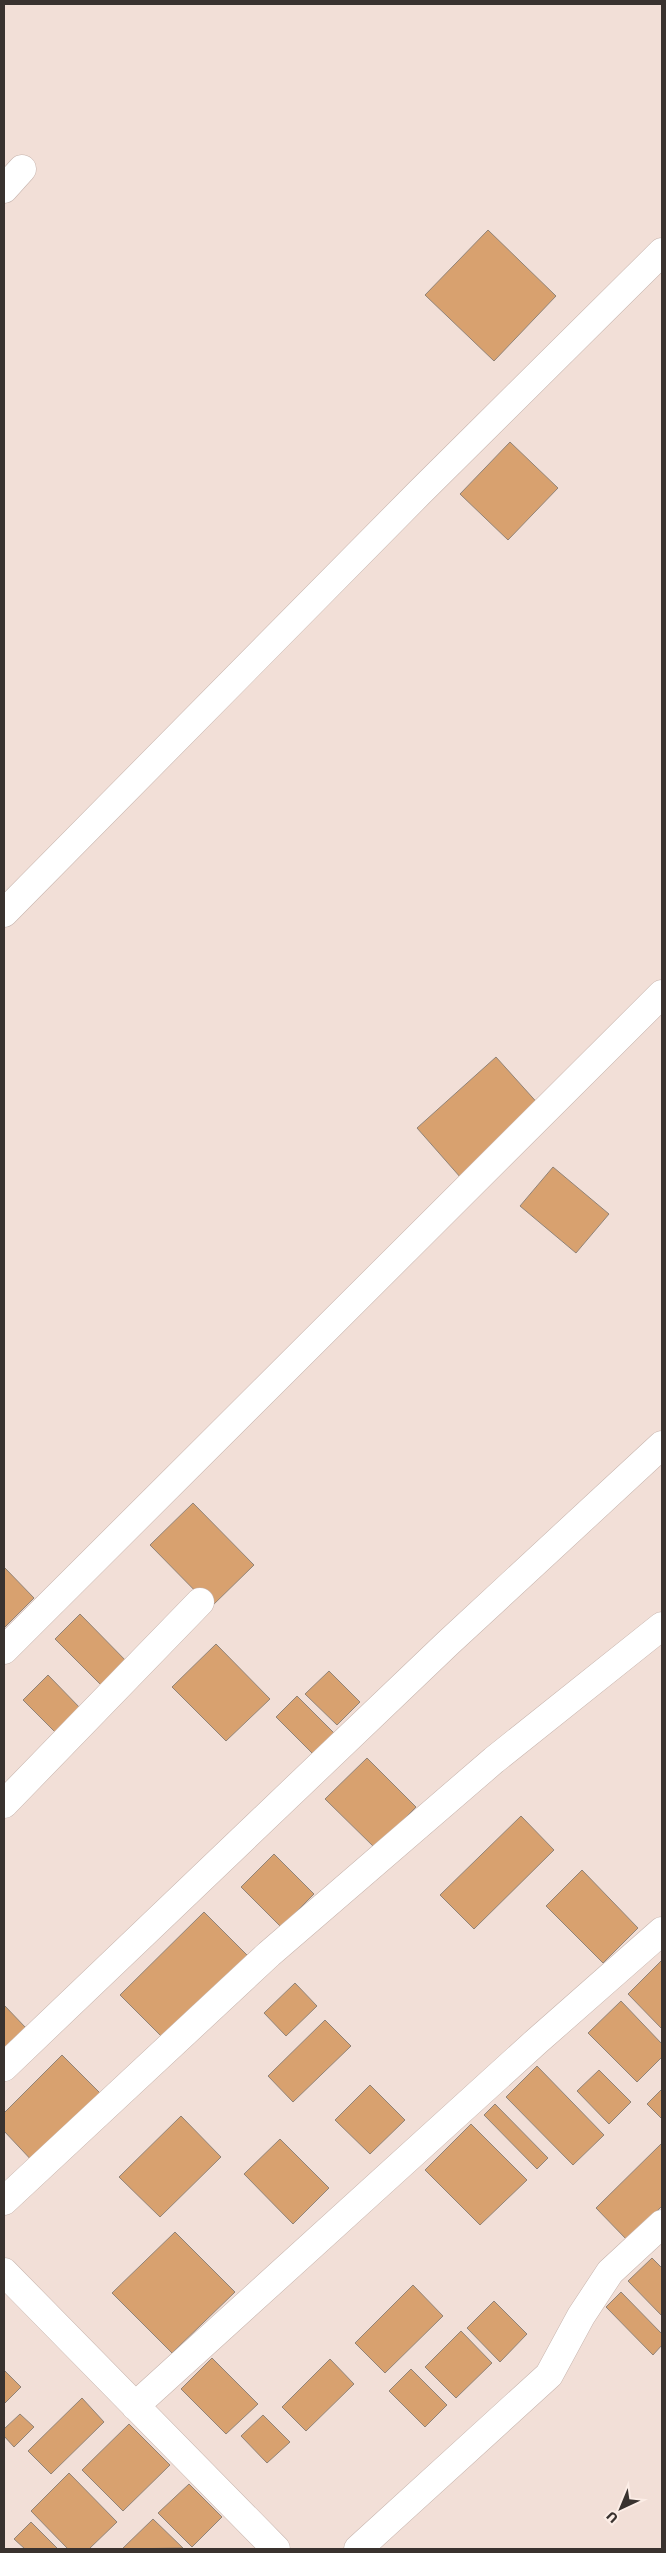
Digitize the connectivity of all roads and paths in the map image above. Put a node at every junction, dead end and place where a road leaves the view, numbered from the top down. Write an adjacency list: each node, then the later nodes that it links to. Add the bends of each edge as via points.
1 (22, 169): 2 (street)
2 (4, 189)
3 (662, 252): 4 (street)
4 (4, 912)
5 (662, 994): 9 (street)
6 (662, 1445): 12 (street, via 440,1650)
7 (200, 1602): 10 (street)
8 (662, 1626): 13 (street, via 494,1760 269,1954)
9 (4, 1650)
10 (4, 1804)
11 (662, 1931): 16 (street)
12 (4, 2066)
13 (4, 2201)
14 (662, 2224): 18 (street, via 610,2272 581,2316 549,2375)
15 (4, 2272): 16 (street)
16 (135, 2406): 17 (street)
17 (271, 2548)
18 (358, 2549)

